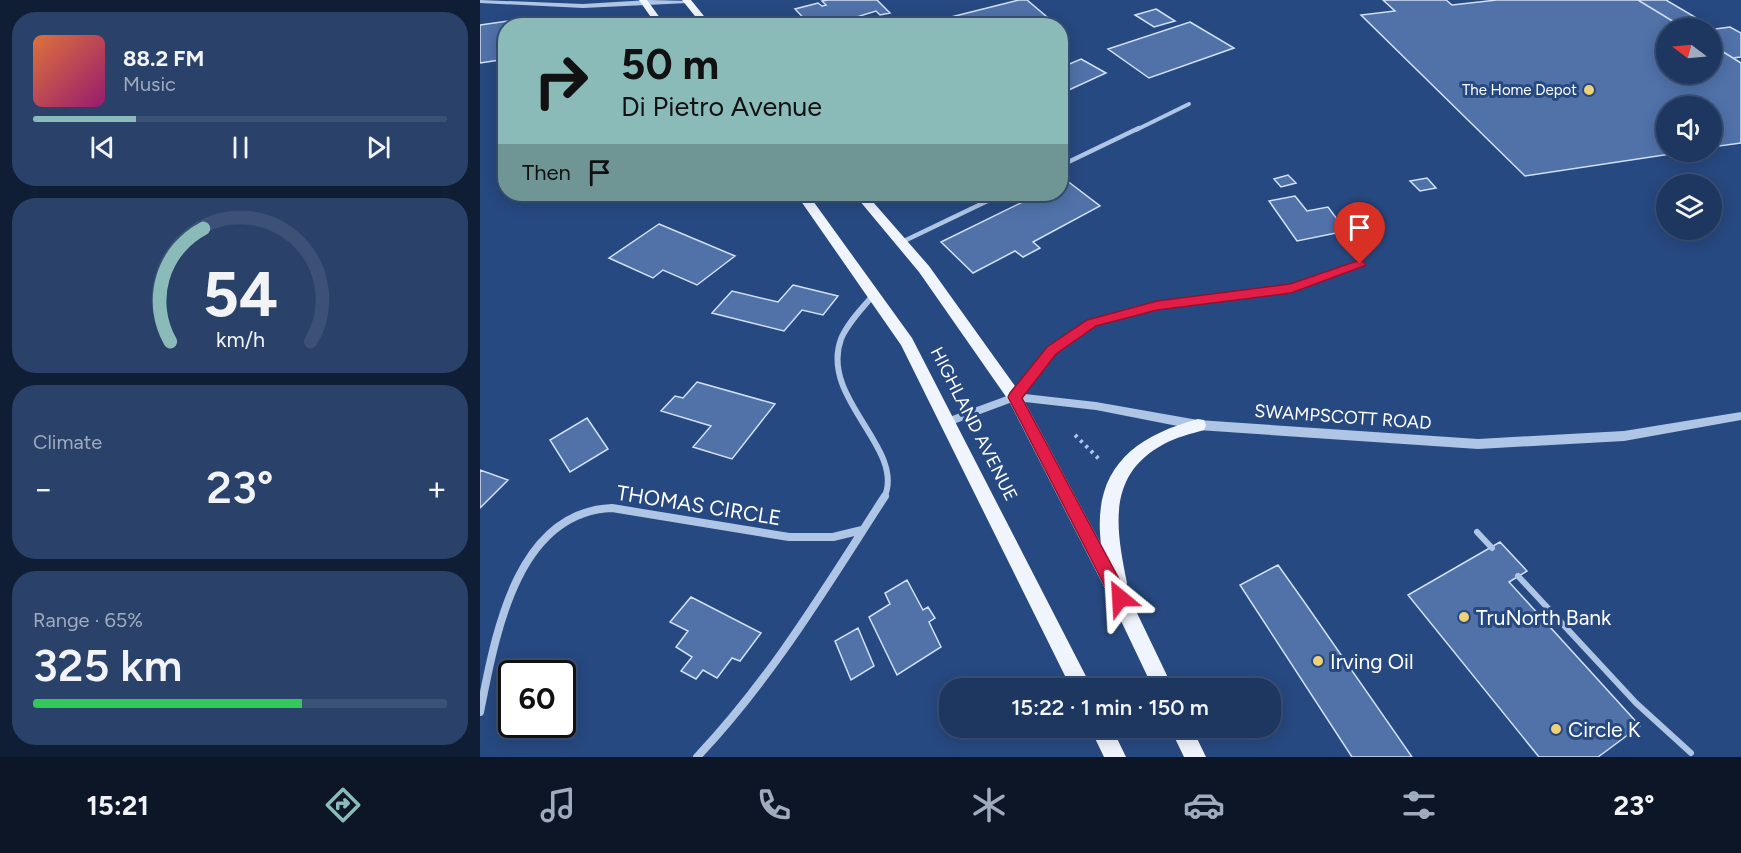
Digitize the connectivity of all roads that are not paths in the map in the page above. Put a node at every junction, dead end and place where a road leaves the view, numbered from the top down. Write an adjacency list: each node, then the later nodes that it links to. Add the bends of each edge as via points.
1 (654, 0): 4 (street)
2 (689, 0): 4 (street); 6 (main road)
3 (480, 1): 4 (street, via 583,6)
4 (644, 2): 5 (main road)
5 (657, 18)
6 (702, 18)
7 (1189, 104): 8 (street)
8 (1068, 162)
9 (807, 201): 14 (main road, HIGHLAND AVENUE)
10 (866, 201): 12 (main road, HIGHLAND AVENUE)
11 (987, 201): 12 (street)
12 (902, 242): 15 (main road, HIGHLAND AVENUE)
13 (1360, 264): 15 (street, via 1291,289 1157,305 1092,323 1051,350)
14 (874, 294): 17 (main road, HIGHLAND AVENUE, via 907,342); 19 (street, via 842,338 836,355 848,402 872,437 886,470 886,495)
15 (1015, 397): 17 (street, SWAMPSCOTT ROAD); 18 (street, SWAMPSCOTT ROAD, via 1096,406); 23 (main road, HIGHLAND AVENUE)
16 (1741, 416): 18 (street, SWAMPSCOTT ROAD, via 1624,436 1478,444)
17 (948, 422): 24 (main road, HIGHLAND AVENUE)
18 (1197, 425): 23 (main road, via 1172,430 1132,455 1114,488 1109,531)
19 (863, 530): 26 (street, THOMAS CIRCLE, via 807,540 713,527 618,507 590,510 558,527 535,551 517,582 503,614); 30 (street, via 798,635 732,722)
20 (1478, 532): 21 (lane)
21 (1492, 548)
22 (1518, 576): 29 (lane, via 1636,703)
23 (1120, 598): 25 (main road, HIGHLAND AVENUE)
24 (1077, 678)
25 (1158, 678)
26 (480, 712)
27 (1106, 738): 31 (main road)
28 (1186, 738): 32 (main road)
29 (1691, 753)
30 (697, 757)
31 (1115, 757)
32 (1195, 757)

